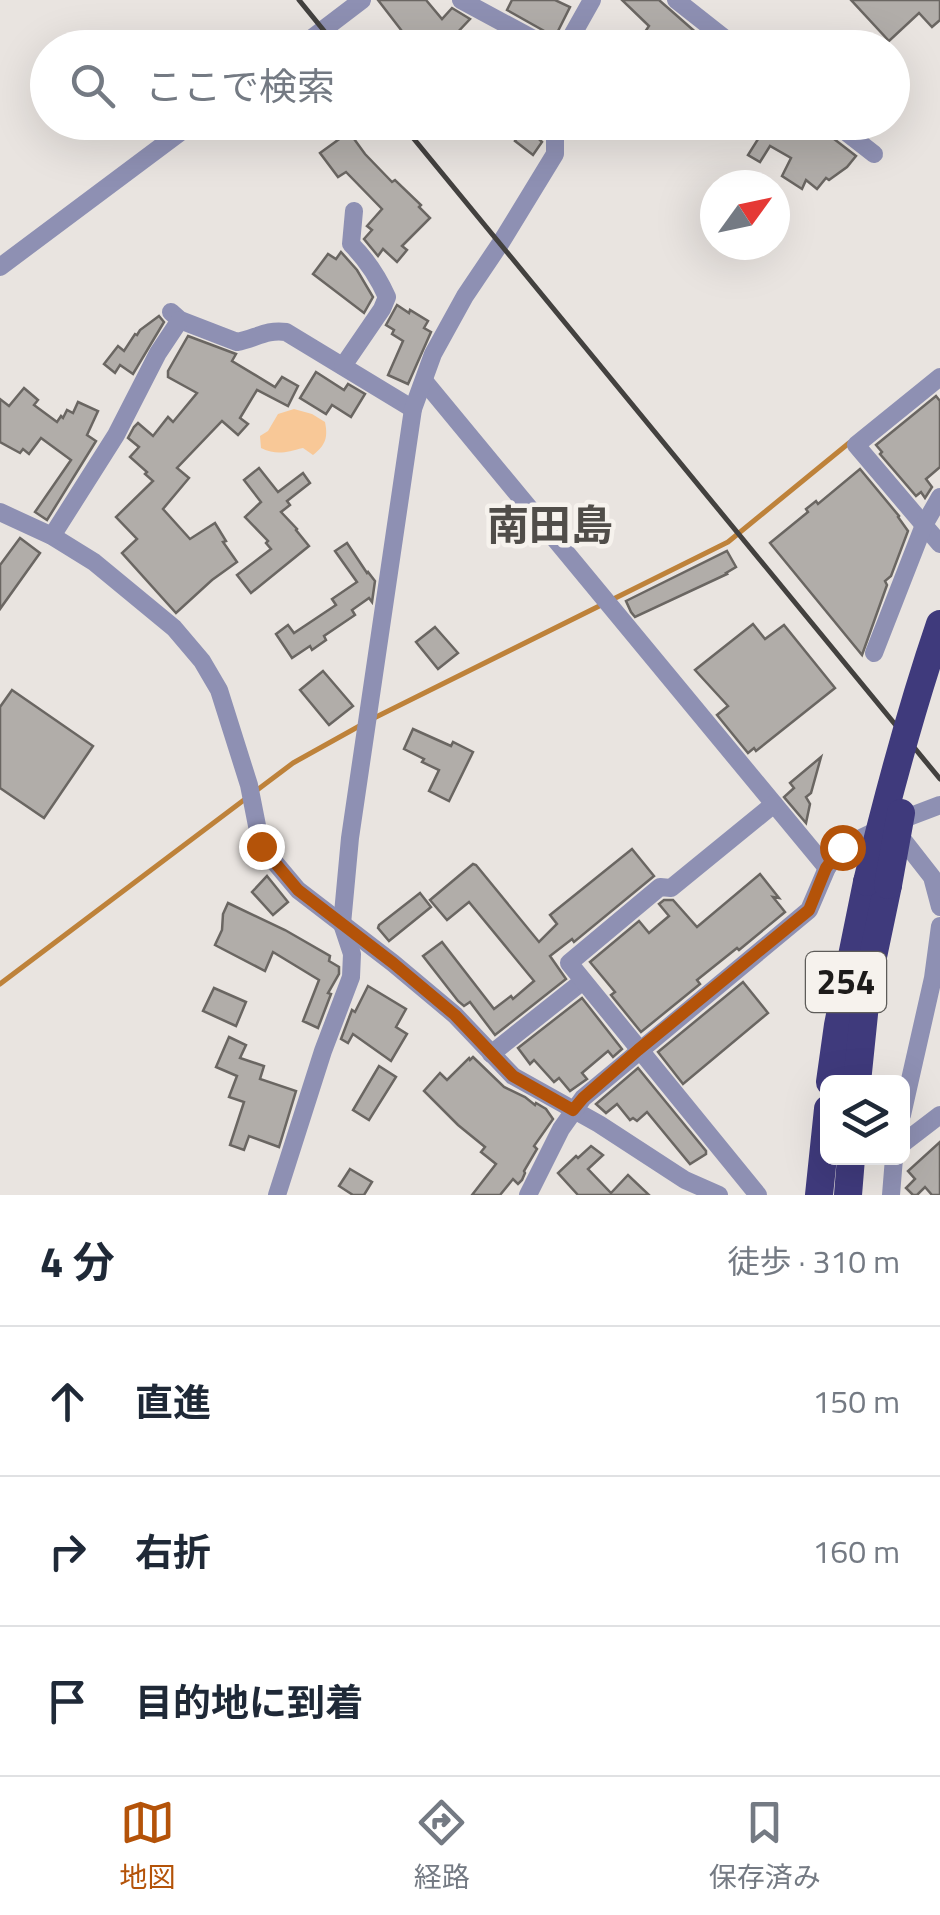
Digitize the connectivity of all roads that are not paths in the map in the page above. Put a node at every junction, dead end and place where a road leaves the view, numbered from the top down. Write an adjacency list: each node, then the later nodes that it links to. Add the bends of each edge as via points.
1 (362, 0): 5 (street)
2 (462, 0): 6 (street)
3 (592, 0): 7 (street)
4 (676, 0): 8 (street)
5 (323, 30)
6 (517, 30)
7 (576, 30)
8 (714, 30)
9 (170, 140): 14 (street)
10 (554, 140): 17 (street, via 554,154 465,296)
11 (856, 140): 12 (street)
12 (874, 154)
13 (354, 211): 15 (street, via 351,244 387,297)
14 (0, 267)
15 (343, 366): 18 (street); 22 (street, via 286,332 236,342 175,316 116,435)
16 (940, 377): 21 (street, via 856,445)
17 (425, 382): 18 (street); 27 (street)
18 (413, 409): 33 (street)
19 (940, 497): 21 (street)
20 (0, 512): 22 (street)
21 (924, 525): 23 (street); 25 (street)
22 (52, 536): 33 (street, via 127,588 202,661 219,690 261,846 298,890)
23 (940, 544)
24 (940, 624): 31 (highway, 254, bridge, via 894,770)
25 (874, 653)
26 (940, 683): 31 (highway, 254, bridge)
27 (774, 804): 30 (street); 35 (street, via 569,964)
28 (940, 805): 29 (street)
29 (890, 824): 30 (street, via 842,847); 32 (street, via 932,877)
30 (826, 868): 36 (street, via 809,910)
31 (877, 883): 38 (highway, 254, via 841,1007); 39 (highway, 254)
32 (940, 906)
33 (342, 924): 37 (street, via 455,1015); 47 (street, via 351,977)
34 (940, 926): 40 (street)
35 (583, 981): 36 (street); 37 (street)
36 (638, 1050): 41 (street); 50 (street)
37 (491, 1054): 41 (street, via 513,1076)
38 (831, 1075)
39 (858, 1075)
40 (910, 1080)
41 (573, 1110): 48 (street); 49 (street)
42 (940, 1115): 43 (street)
43 (910, 1138)
44 (822, 1165): 51 (highway)
45 (850, 1165): 52 (highway)
46 (893, 1165): 53 (street)
47 (277, 1195)
48 (528, 1195)
49 (718, 1195)
50 (758, 1195)
51 (819, 1195)
52 (848, 1195)
53 (891, 1195)

